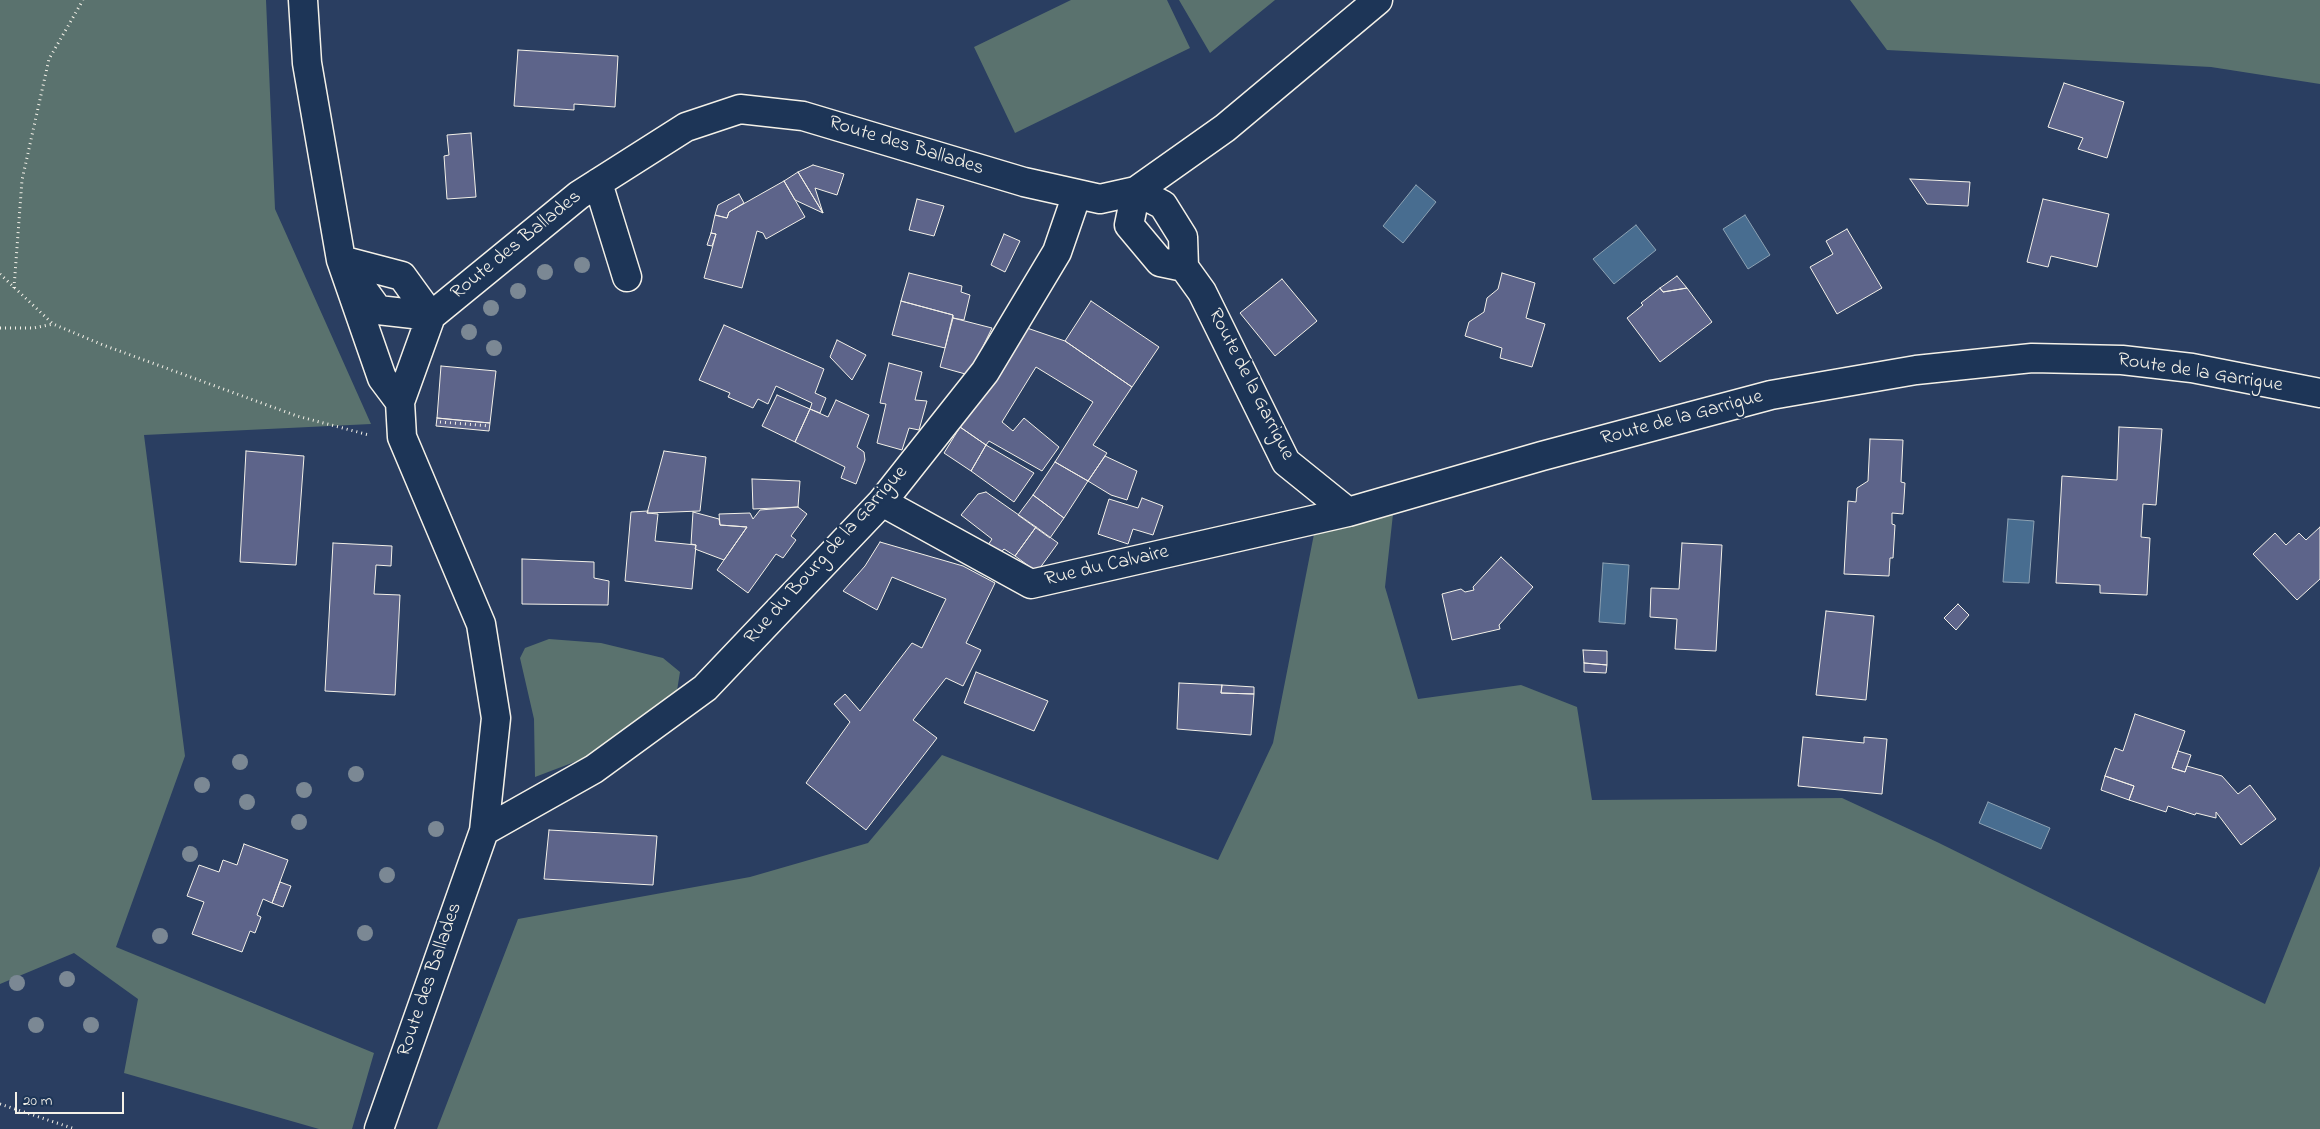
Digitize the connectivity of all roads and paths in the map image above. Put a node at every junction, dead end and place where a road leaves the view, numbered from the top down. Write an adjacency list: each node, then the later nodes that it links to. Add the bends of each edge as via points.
1 (83, 0): 11 (path, via 49,59 22,180)
2 (303, 0): 7 (street, via 307,63)
3 (1378, 0): 5 (street, Route des Ballades, via 1225,128)
4 (598, 183): 6 (street, Route des Ballades, via 686,127 740,110 804,116 1024,182); 10 (street); 12 (street, Route des Ballades, via 579,194)
5 (1136, 190): 6 (street, Route des Ballades, via 1100,199); 8 (street, via 1163,205 1183,237); 8 (street, via 1129,225 1160,262)
6 (1078, 194): 20 (street, Rue du Bourg de la Garrigue, via 1057,252 985,372)
7 (342, 260): 12 (street, via 402,276); 12 (street, via 378,310); 16 (street, via 382,378)
8 (1184, 267): 21 (street, Route de la Garrigue, via 1202,292 1286,462)
9 (0, 274): 11 (path)
10 (627, 276)
11 (14, 288): 13 (path)
12 (431, 316): 16 (street)
13 (53, 324): 14 (path, via 34,328); 19 (path, via 297,416 367,435)
14 (0, 328)
15 (2320, 393): 21 (street, Route de la Garrigue, via 2192,368 2122,360 2032,358 1946,366 1771,395)
16 (400, 402): 19 (street, Route des Ballades)
17 (440, 422): 18 (path)
18 (490, 426)
19 (402, 437): 22 (street, Route des Ballades, via 481,624 496,718)
20 (882, 502): 21 (street, Rue du Calvaire, via 1032,584); 22 (street, Rue du Bourg de la Garrigue, via 705,688 594,769)
21 (1348, 512)
22 (484, 831): 25 (street, Route des Ballades)
23 (0, 1104): 24 (path)
24 (75, 1129)
25 (379, 1129)

